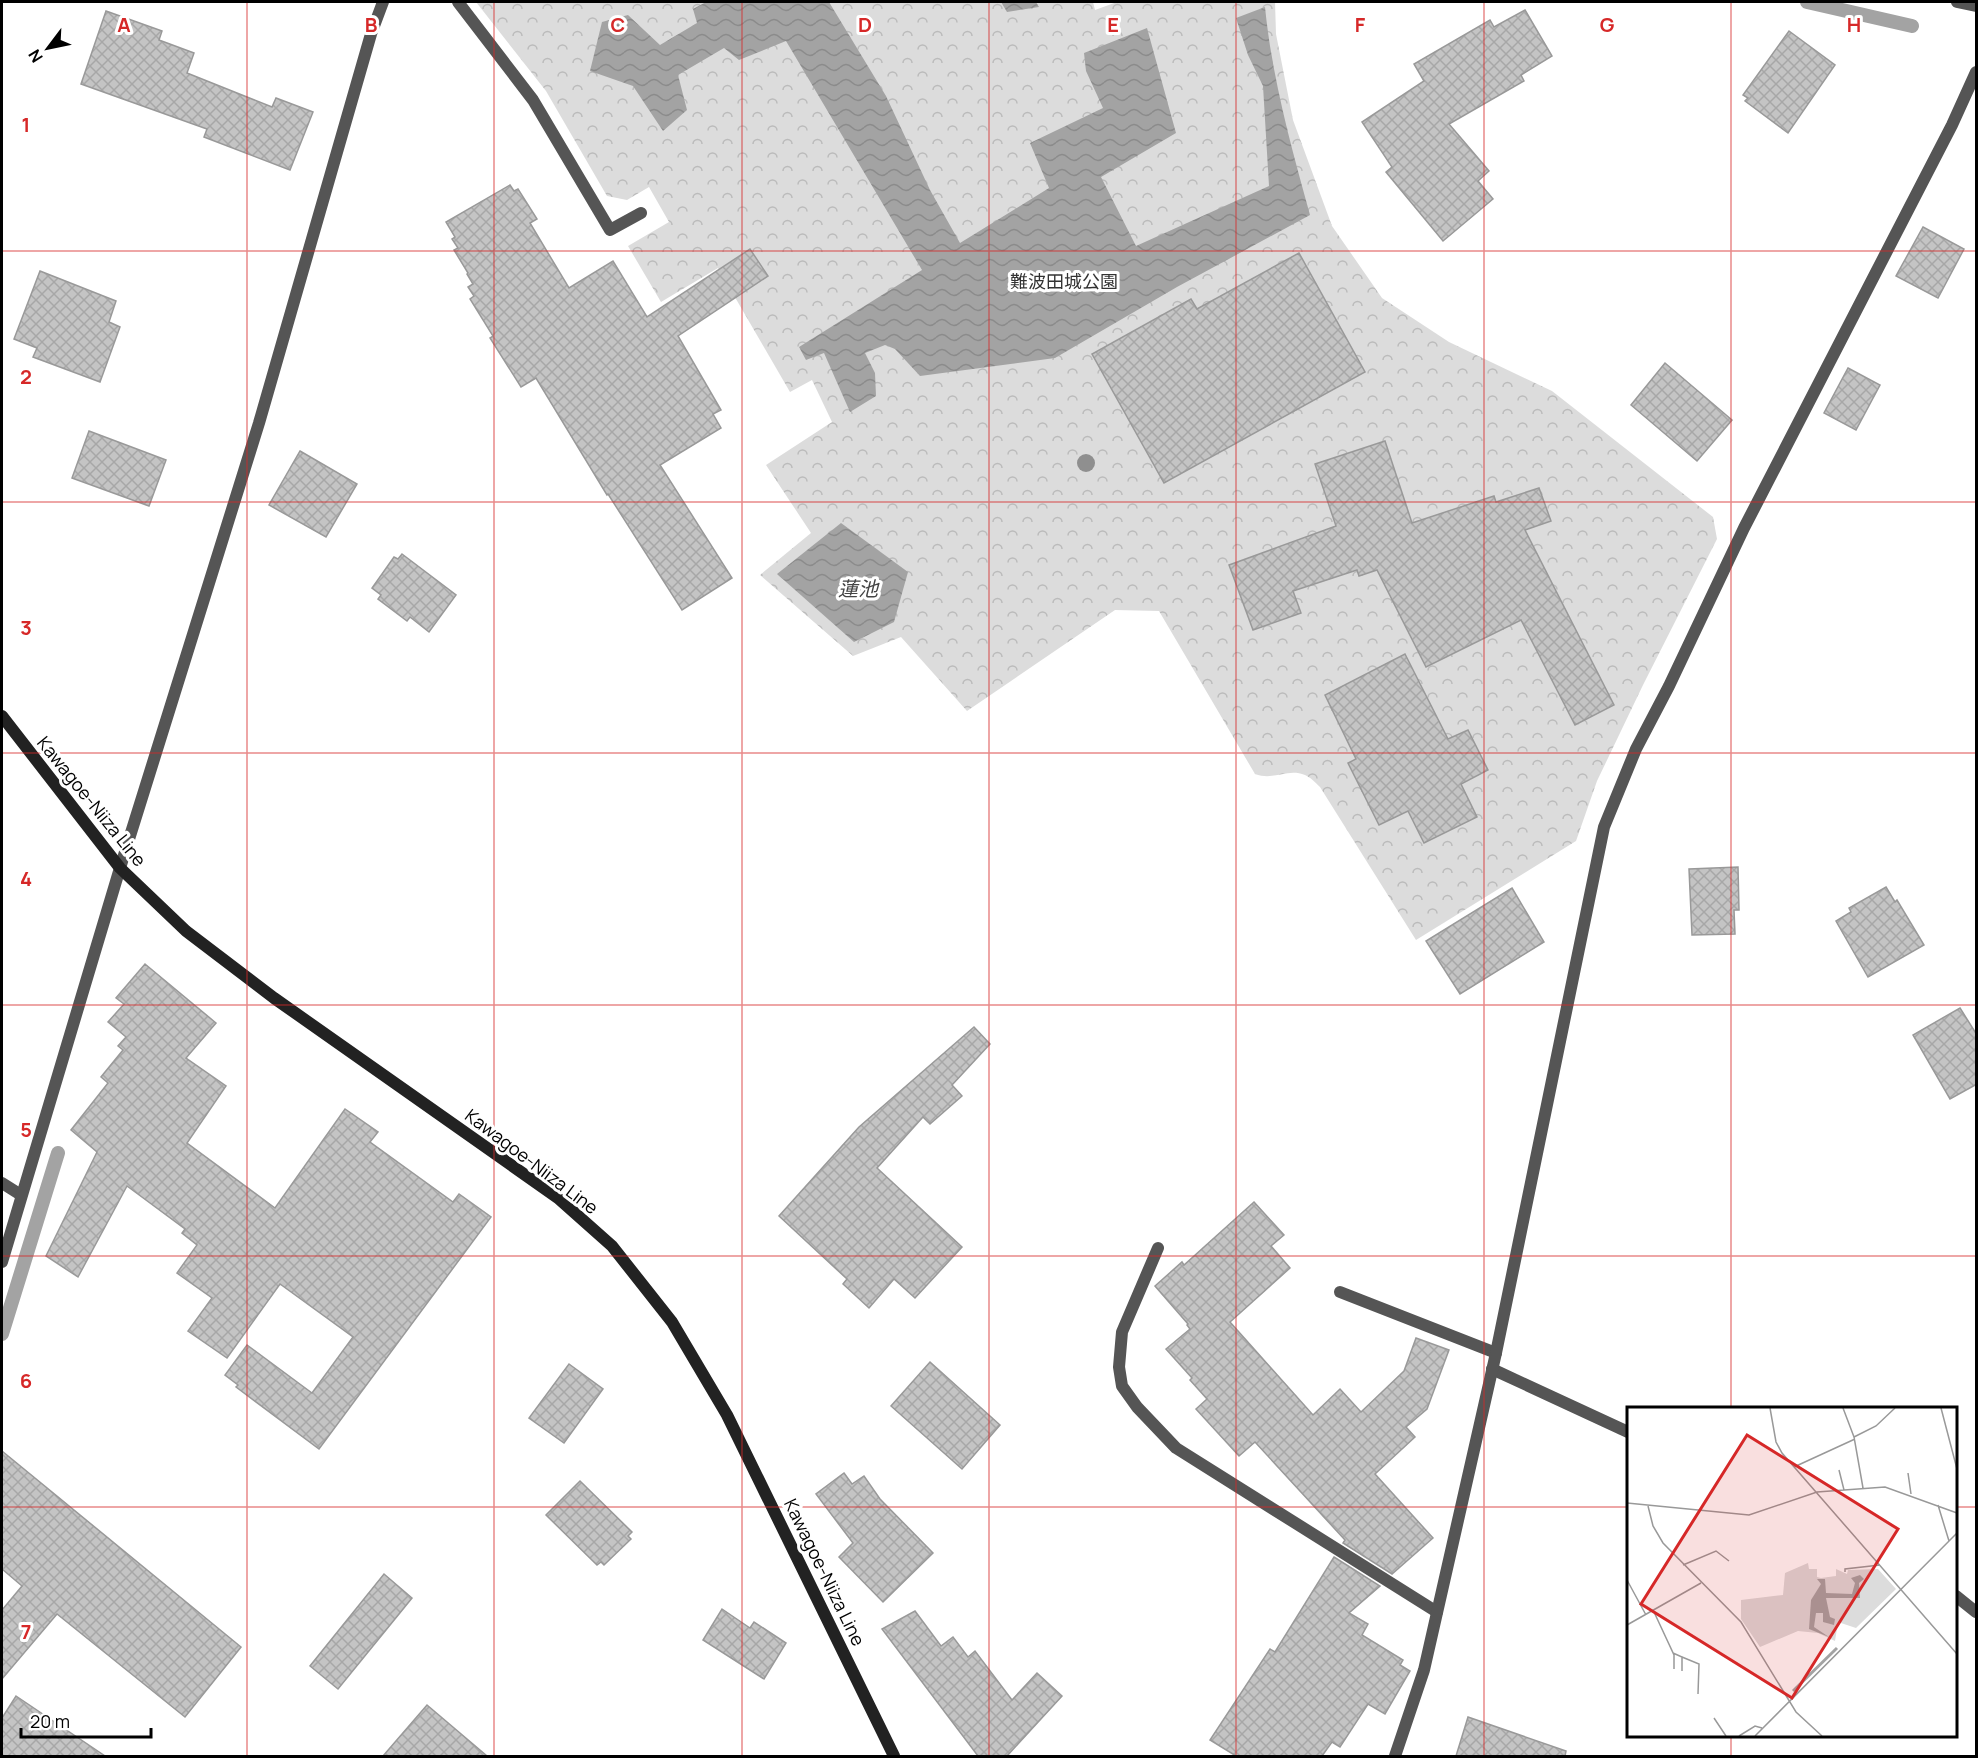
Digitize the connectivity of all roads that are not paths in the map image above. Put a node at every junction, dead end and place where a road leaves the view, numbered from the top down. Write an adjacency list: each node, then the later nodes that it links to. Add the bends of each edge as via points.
1 (383, 2): 8 (street, via 370,34 258,423)
2 (458, 2): 6 (street, via 533,100 610,230)
3 (1957, 2): 4 (street)
4 (1977, 6)
5 (1977, 72): 14 (street, via 1744,528 1636,749 1604,827)
6 (640, 213)
7 (2, 716): 8 (main road, Kawagoe-Niiza Line)
8 (120, 868): 10 (street); 20 (main road, Kawagoe-Niiza Line, via 186,931 274,998 558,1198 612,1246 672,1322 727,1415)
9 (2, 1183): 10 (street)
10 (21, 1196): 12 (street)
11 (1158, 1248): 18 (street, via 1122,1332 1122,1386 1137,1407 1176,1448)
12 (2, 1262)
13 (1340, 1292): 14 (street)
14 (1496, 1353): 15 (street)
15 (1492, 1369): 16 (street); 18 (street)
16 (1627, 1431)
17 (1957, 1597): 19 (street)
18 (1437, 1612): 21 (street, via 1424,1670)
19 (1977, 1612)
20 (894, 1756)
21 (1395, 1756)

